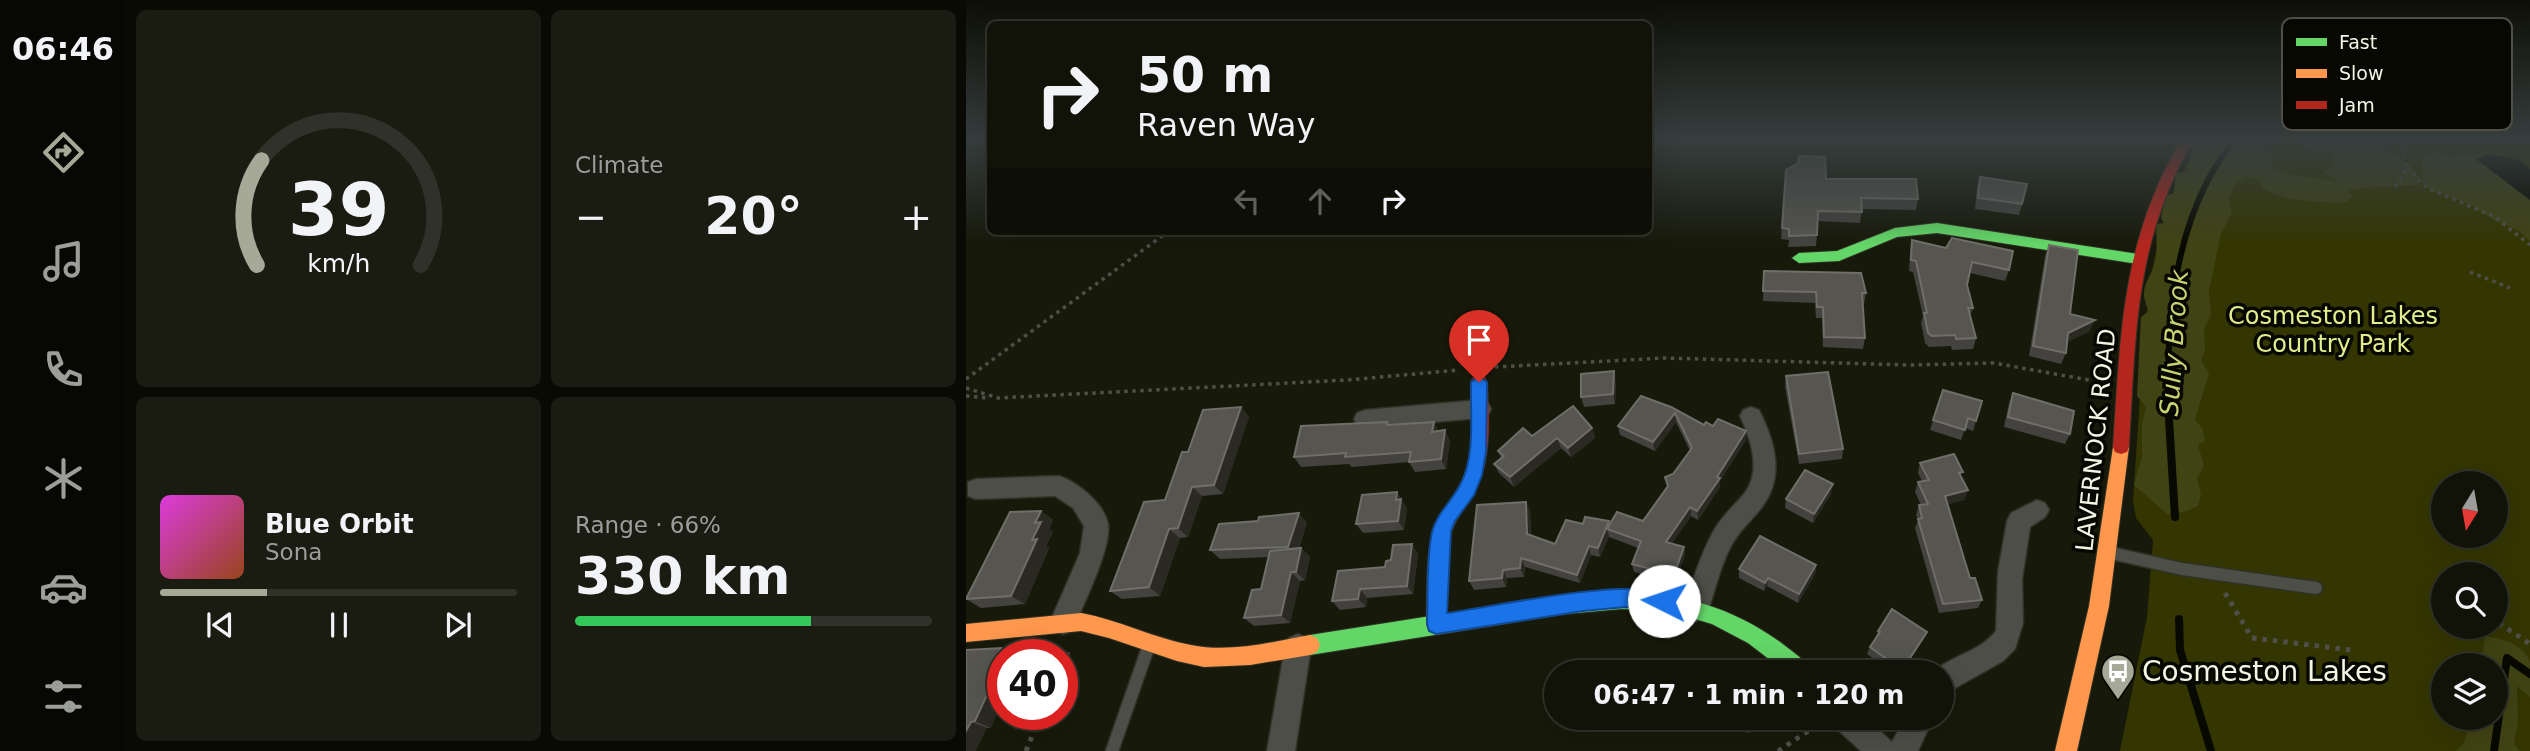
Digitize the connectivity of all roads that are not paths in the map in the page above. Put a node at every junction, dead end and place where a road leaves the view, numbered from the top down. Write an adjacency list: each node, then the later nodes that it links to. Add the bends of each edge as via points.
1 (2167, 175): 3 (street, LAVERNOCK ROAD)
2 (1799, 258): 3 (street, via 1839,257 1895,233 1937,228)
3 (2138, 259): 10 (street, LAVERNOCK ROAD)
4 (1477, 373): 5 (street)
5 (1480, 409): 7 (street); 14 (street, via 1473,475 1441,531)
6 (1751, 416): 12 (street, via 1762,440 1764,478 1757,496 1716,550)
7 (1365, 419)
8 (976, 489): 13 (street, via 1059,486 1081,501 1096,524 1092,552)
9 (2037, 509): 19 (street, via 2019,521 2010,578 2010,629 2001,646)
10 (2108, 553): 11 (lane); 26 (street, LAVERNOCK ROAD)
11 (2316, 588)
12 (1696, 609): 14 (street, via 1626,598); 18 (street, via 1734,622)
13 (1063, 622): 15 (street); 16 (street, via 1099,625)
14 (1436, 624): 17 (street)
15 (966, 633)
16 (1150, 642): 17 (street, via 1215,657); 22 (lane)
17 (1298, 647): 23 (street)
18 (1787, 660)
19 (1954, 671)
20 (1859, 730): 24 (street)
21 (1913, 730): 25 (street)
22 (1112, 751)
23 (1281, 751)
24 (1882, 751)
25 (1903, 751)
26 (2066, 751)

